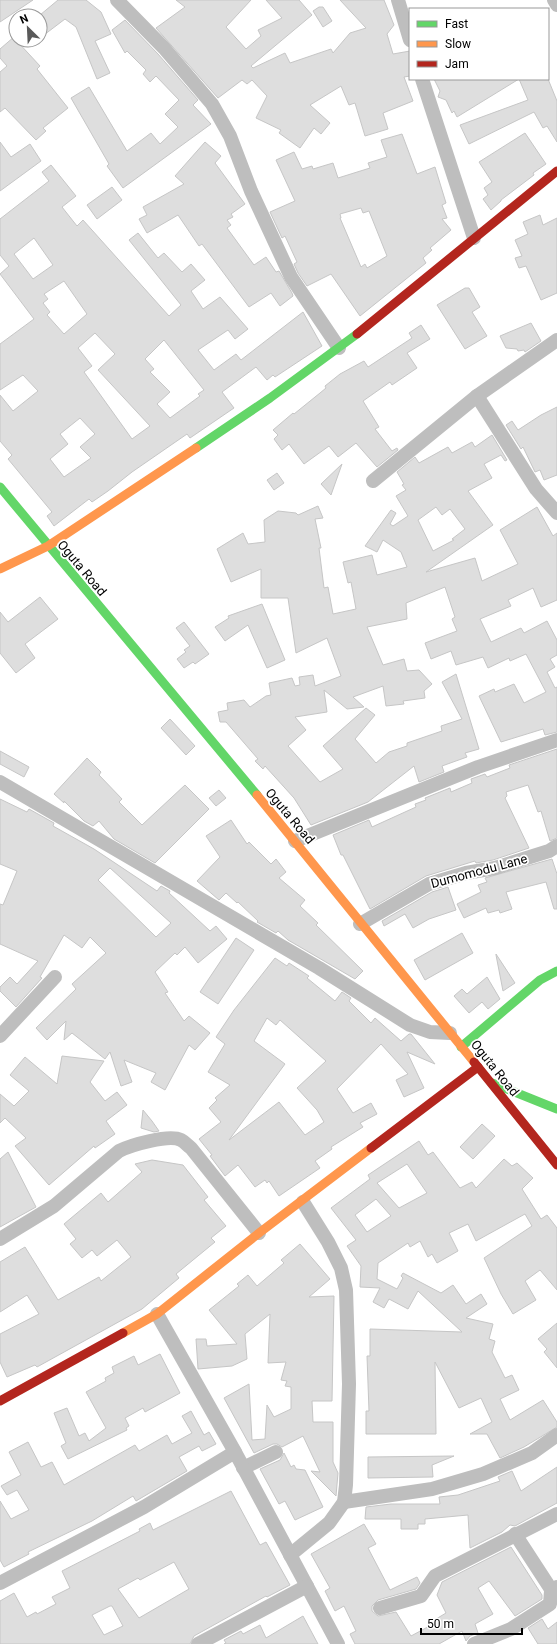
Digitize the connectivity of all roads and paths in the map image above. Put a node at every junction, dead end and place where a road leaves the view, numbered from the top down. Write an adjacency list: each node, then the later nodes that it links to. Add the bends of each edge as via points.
1 (117, 0): 10 (street, via 164,48 212,104 230,136 251,191 291,277)
2 (398, 0): 5 (street)
3 (554, 0): 4 (street)
4 (557, 5)
5 (409, 37)
6 (422, 80): 8 (street)
7 (557, 171): 8 (street)
8 (474, 238): 10 (street)
9 (557, 340): 11 (street)
10 (339, 348): 15 (street, via 270,398)
11 (477, 396): 12 (street); 14 (street, via 536,489)
12 (373, 481)
13 (0, 487): 15 (street, Oguta Road)
14 (557, 513)
15 (48, 546): 16 (street); 19 (street, Oguta Road)
16 (0, 570)
17 (557, 740): 19 (street, via 478,767)
18 (0, 782): 24 (street, via 319,968 410,1025 430,1032)
19 (295, 841): 21 (street, Oguta Road)
20 (557, 846): 21 (street, Dumomodu Lane, via 549,851 495,868 429,884)
21 (360, 924): 24 (street, Oguta Road)
22 (557, 971): 26 (street, via 540,980)
23 (55, 977): 25 (street)
24 (450, 1033): 26 (street, Oguta Road)
25 (1, 1034)
26 (461, 1047): 27 (street, Oguta Road)
27 (478, 1067): 28 (street, Oguta Road); 31 (street)
28 (490, 1082): 29 (street); 30 (street, Oguta Road)
29 (557, 1109)
30 (557, 1165)
31 (303, 1202): 32 (street); 40 (street, via 341,1268 346,1290 349,1384)
32 (259, 1234): 33 (street, via 191,1148 181,1140 170,1138 131,1145 119,1151 54,1206); 34 (street)
33 (0, 1239)
34 (157, 1314): 35 (street); 37 (street)
35 (0, 1401)
36 (557, 1435): 40 (street, via 532,1453 483,1474 432,1489)
37 (235, 1452): 39 (street); 44 (street, via 144,1507)
38 (276, 1452): 39 (street)
39 (243, 1468): 43 (street)
40 (344, 1502): 43 (street, via 329,1523)
41 (557, 1514): 42 (street)
42 (515, 1534): 46 (street); 47 (street, via 435,1576 422,1596)
43 (290, 1555): 45 (street)
44 (0, 1583)
45 (307, 1586): 48 (street); 49 (street)
46 (555, 1592): 50 (street, via 550,1604 511,1629)
47 (380, 1608)
48 (198, 1644)
49 (338, 1644)
50 (474, 1644)

